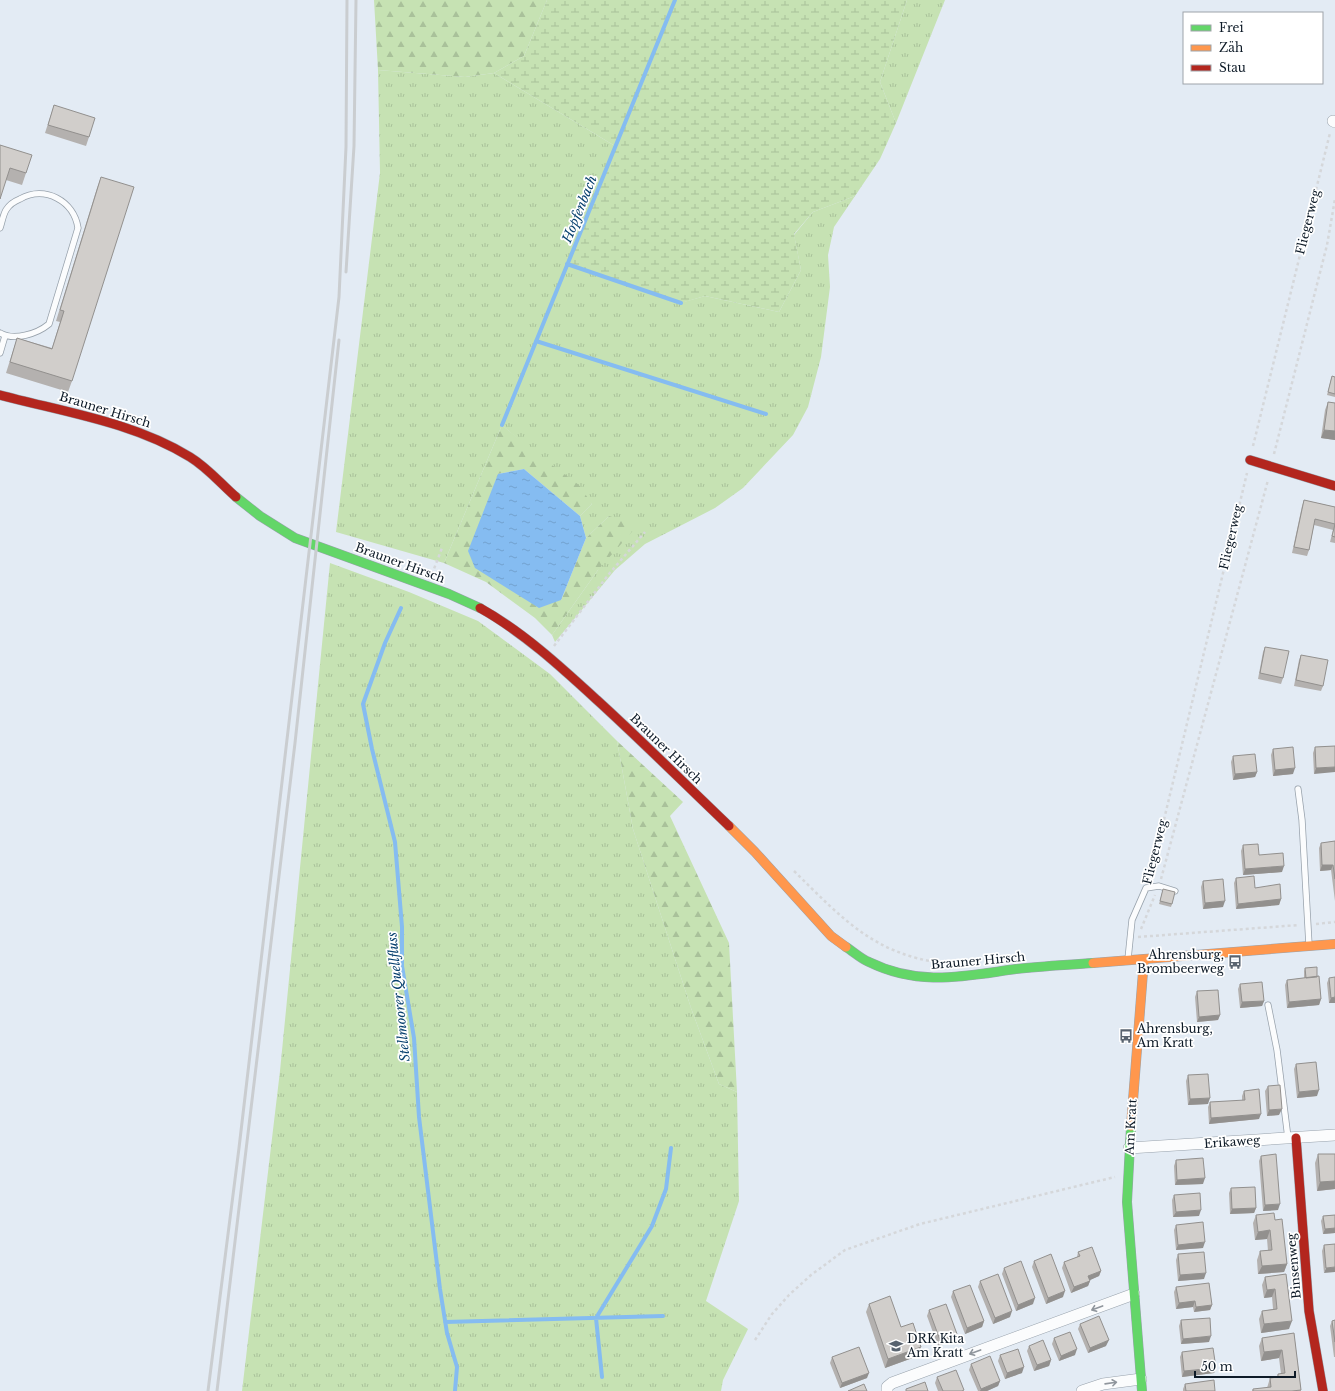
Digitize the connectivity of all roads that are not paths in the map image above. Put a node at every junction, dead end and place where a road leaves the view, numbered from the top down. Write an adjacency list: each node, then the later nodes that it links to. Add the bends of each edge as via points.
1 (0, 228): 2 (lane, via 6,210 20,199 36,193 58,198 76,218 78,228 49,324 28,334)
2 (2, 334): 3 (lane)
3 (0, 354)
4 (0, 395): 12 (street, Brauner Hirsch, via 122,426 153,438 201,465 240,501 295,538 429,586 481,609 509,626 546,655 648,746 755,852 832,936 868,962 908,976 940,979 1020,969)
5 (1250, 460): 6 (street)
6 (1335, 486)
7 (1298, 790): 10 (lane)
8 (1175, 891): 12 (lane, Fliegerweg, via 1159,886 1146,888 1132,920)
9 (1335, 944): 10 (street, Brauner Hirsch)
10 (1309, 946): 11 (street, Brauner Hirsch)
11 (1144, 960): 12 (street, Brauner Hirsch); 16 (street, Am Kratt)
12 (1127, 961)
13 (1268, 1005): 15 (lane)
14 (1335, 1135): 15 (street, Erikaweg)
15 (1292, 1138): 16 (street, Erikaweg); 22 (street, Binsenweg, via 1310,1311)
16 (1129, 1148): 17 (street, Am Kratt, via 1127,1202)
17 (1134, 1294): 18 (street, Am Kratt); 19 (street, one-way to 19, via 892,1383 887,1387)
18 (1141, 1379): 20 (street, one-way to 18, via 1104,1384); 21 (street, Am Kratt)
19 (887, 1391)
20 (1082, 1391)
21 (1142, 1391)
22 (1324, 1391)

